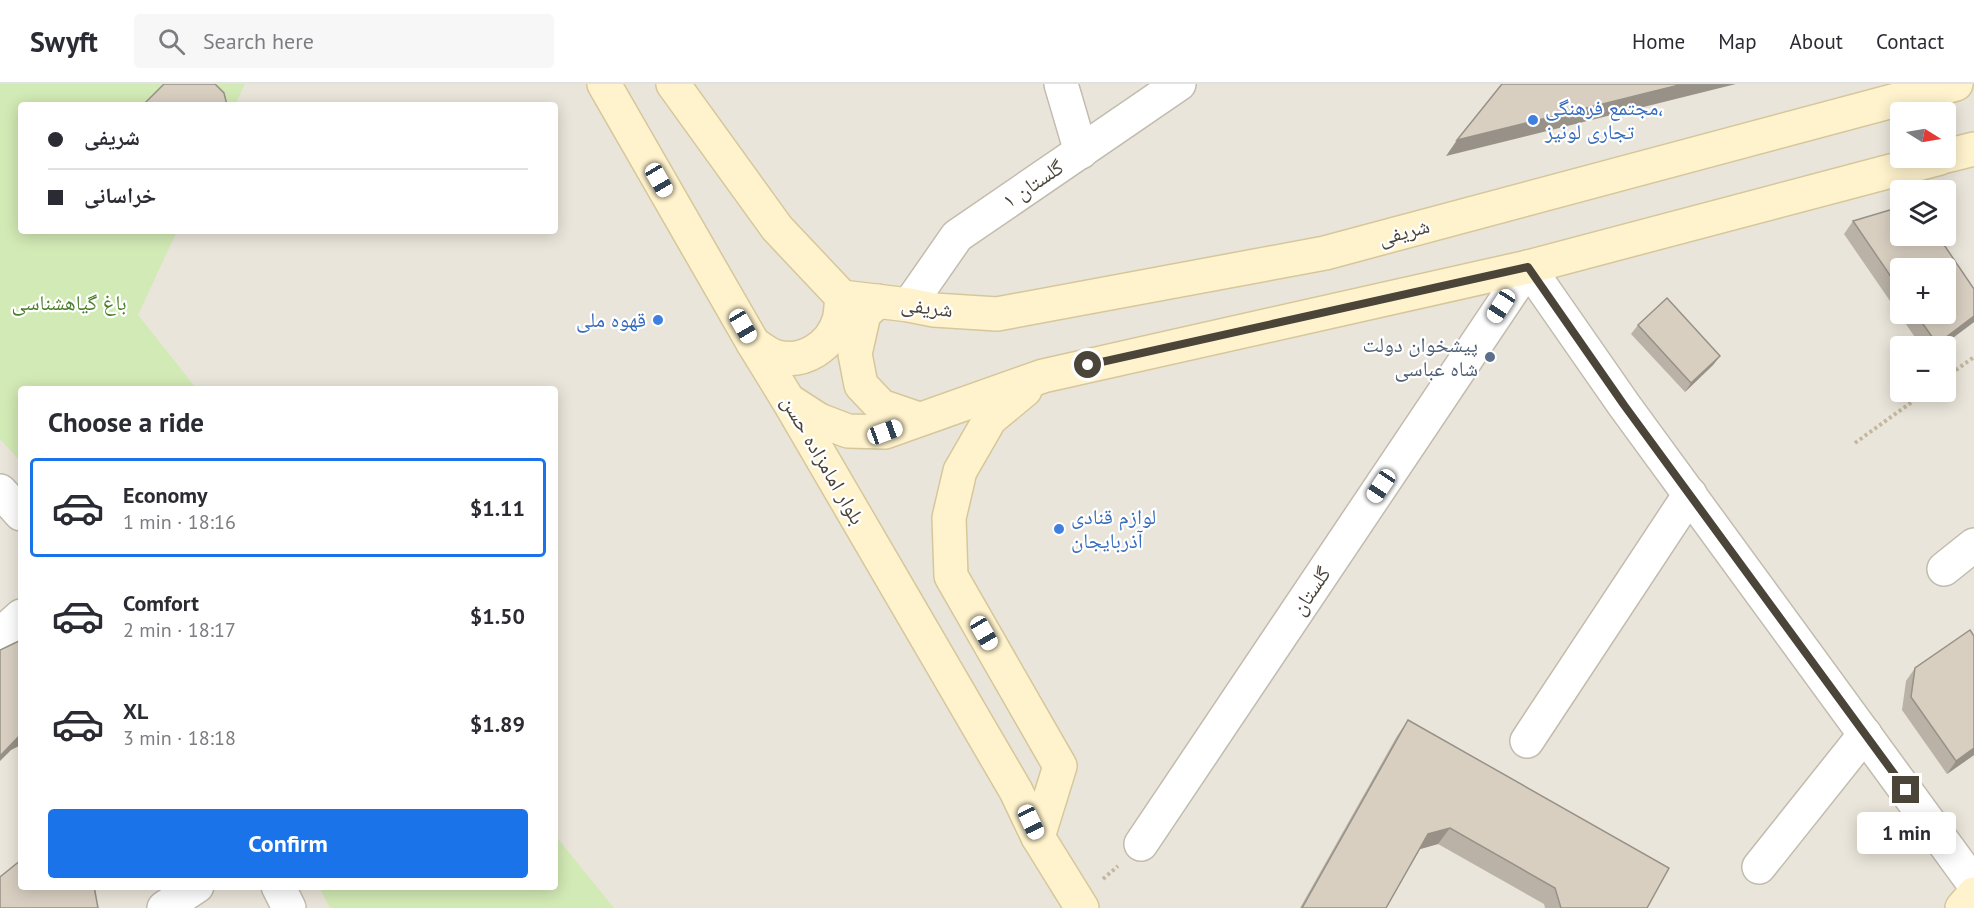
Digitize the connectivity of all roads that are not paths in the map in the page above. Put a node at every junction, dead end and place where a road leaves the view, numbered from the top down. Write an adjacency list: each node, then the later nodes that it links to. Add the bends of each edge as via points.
1 (604, 84): 13 (main road, بلوار امامزاده حسن)
2 (674, 84): 11 (main road, via 777,228)
3 (1060, 84): 7 (street)
4 (1179, 84): 7 (street, گلستان ۱)
5 (1956, 84): 12 (main road, شریفی, via 1325,253 997,314)
6 (1974, 149): 8 (main road)
7 (1081, 152): 12 (street, گلستان ۱, via 957,236)
8 (1956, 154)
9 (1902, 168): 10 (main road)
10 (1528, 267): 14 (main road); 18 (street); 27 (street, گلستان)
11 (842, 297): 12 (main road, شریفی); 13 (main road, via 839,320 818,351 796,358 776,357)
12 (893, 303): 16 (main road, via 864,314 855,354 861,385 881,406)
13 (753, 344): 15 (main road, بلوار امامزاده حسن)
14 (1043, 375): 16 (main road); 26 (main road, via 990,419 960,471 949,518 951,576 1060,766)
15 (788, 400): 16 (main road, via 819,420 848,430 885,432); 26 (main road, بلوار امامزاده حسن, via 1016,791)
16 (919, 419)
17 (0, 491): 19 (street)
18 (1690, 494): 24 (street); 25 (street)
19 (18, 511)
20 (1974, 545): 21 (street)
21 (1944, 568)
22 (18, 619): 23 (street)
23 (0, 635)
24 (1865, 734): 28 (street); 29 (street)
25 (1527, 741)
26 (1038, 837): 33 (main road, بلوار امامزاده حسن)
27 (1141, 844)
28 (1759, 867)
29 (1974, 884)
30 (190, 890): 34 (street)
31 (281, 890): 35 (street)
32 (1974, 894): 36 (main road)
33 (1080, 904)
34 (164, 908)
35 (290, 908)
36 (1962, 908)

